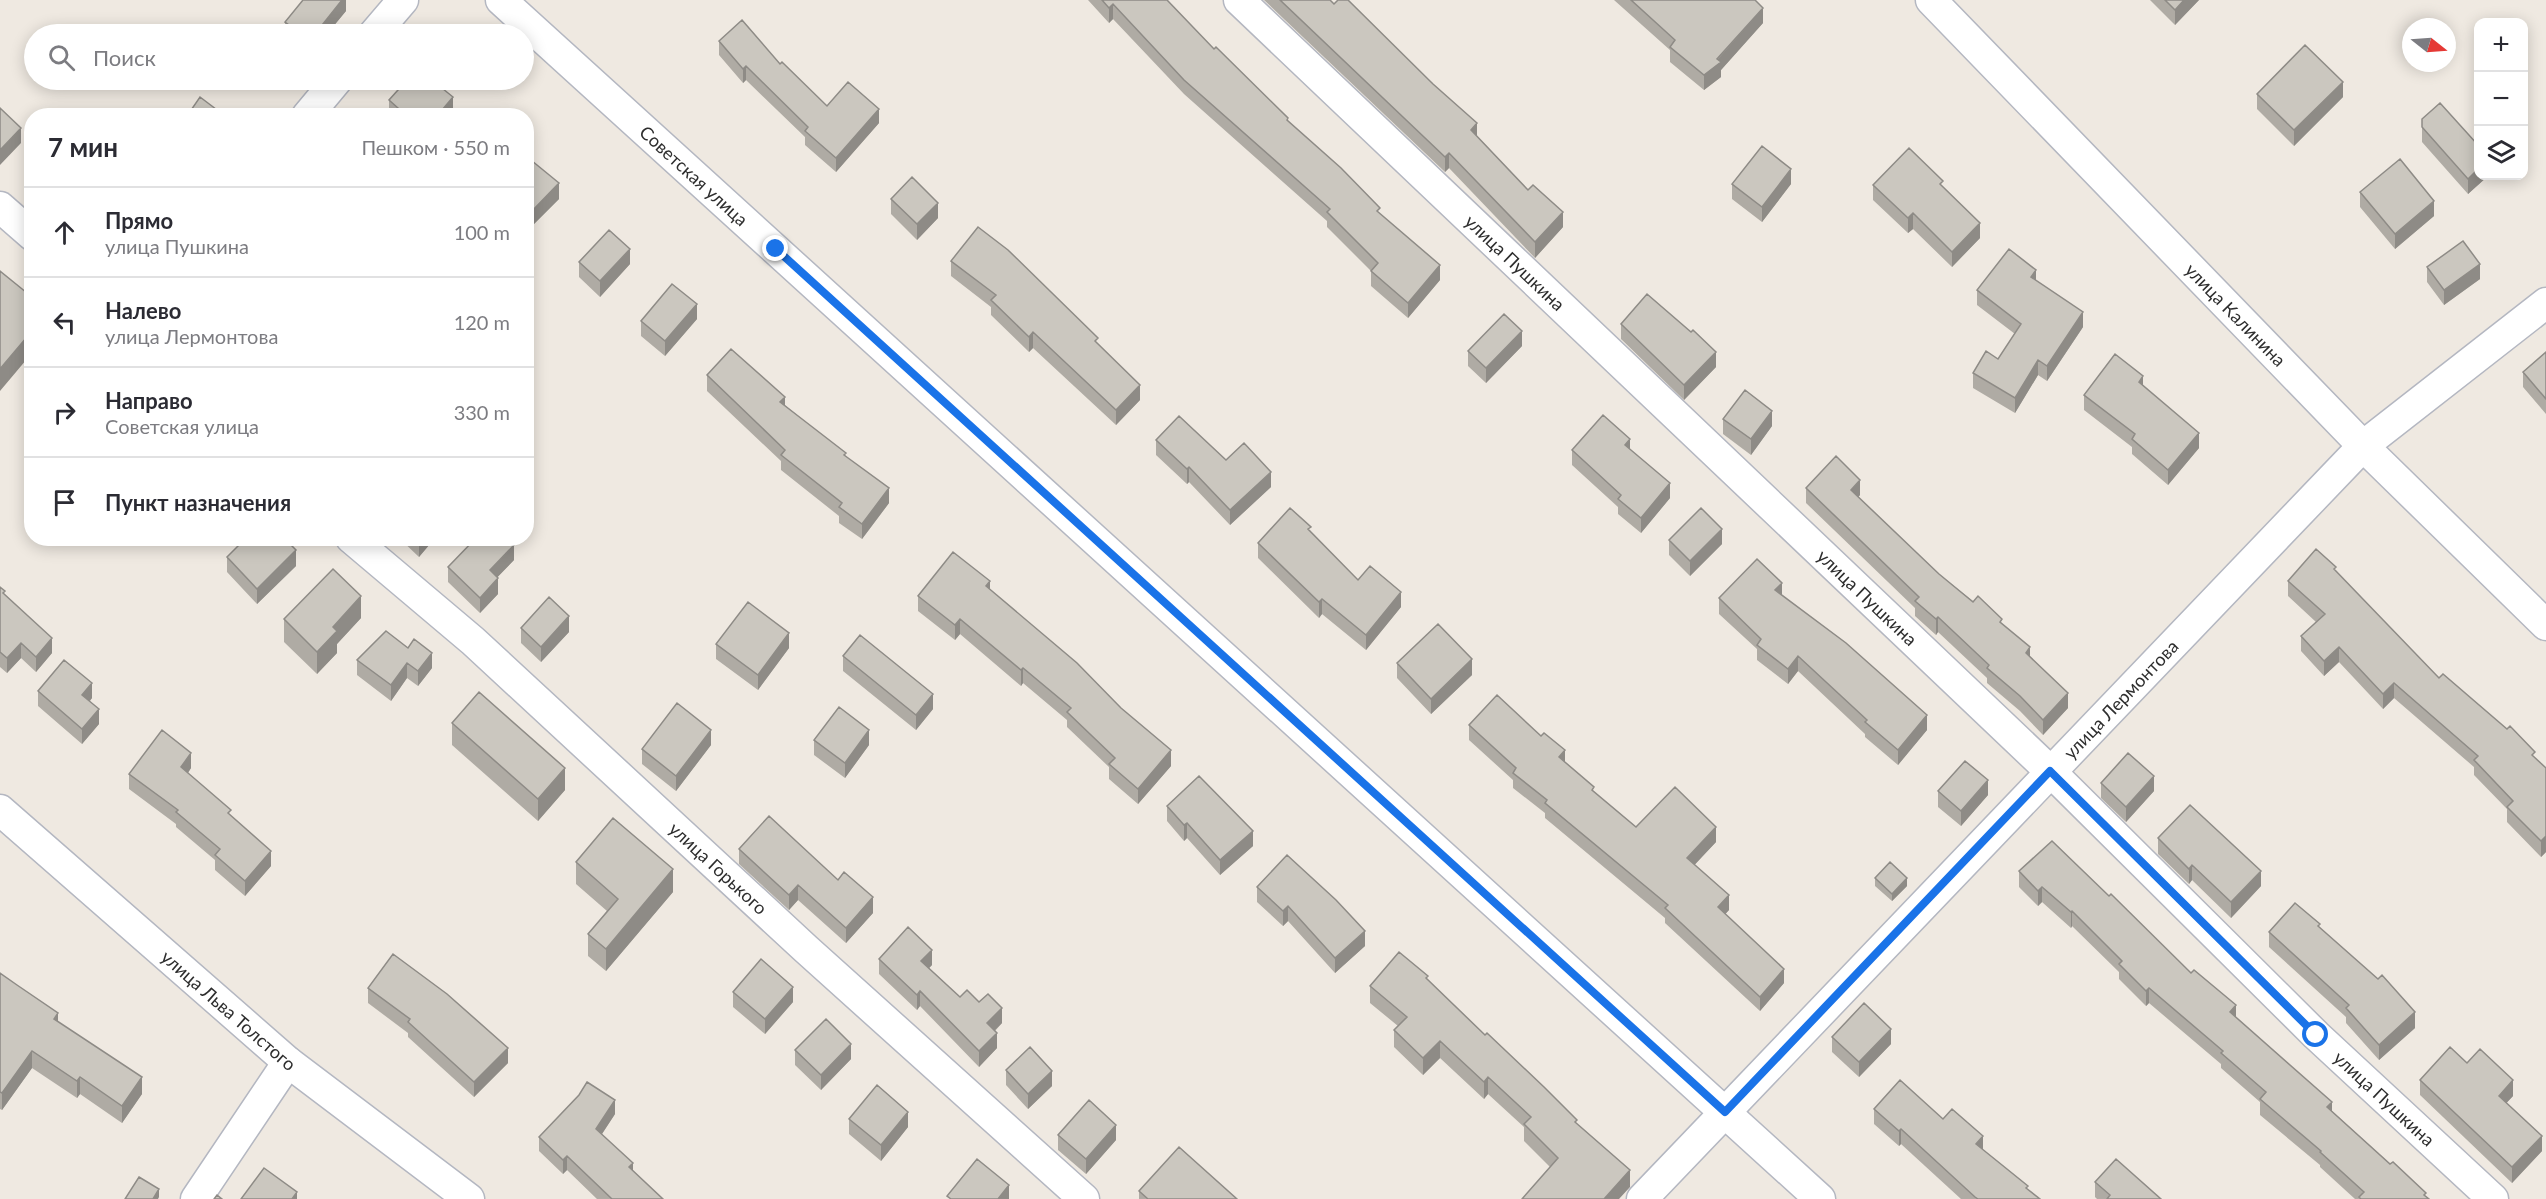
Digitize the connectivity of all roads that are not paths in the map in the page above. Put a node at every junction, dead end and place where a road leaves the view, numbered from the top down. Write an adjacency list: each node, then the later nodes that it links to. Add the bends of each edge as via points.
1 (403, 0): 5 (street)
2 (501, 0): 6 (street, Советская улица)
3 (1239, 0): 16 (street, улица Пушкина)
4 (1931, 0): 13 (street, улица Калинина)
5 (383, 24)
6 (527, 24)
7 (534, 30): 19 (street, Советская улица)
8 (329, 90): 9 (street)
9 (314, 108)
10 (0, 207): 11 (street)
11 (24, 229)
12 (2546, 303): 13 (street, улица Лермонтова)
13 (2363, 446): 15 (street, улица Калинина); 16 (street, улица Лермонтова)
14 (360, 546): 22 (street, улица Горького, via 473,641)
15 (2546, 625)
16 (2050, 771): 19 (street, улица Лермонтова); 25 (street, улица Пушкина, via 2316,1035)
17 (0, 810): 18 (street, улица Льва Толстого)
18 (288, 1062): 20 (street); 21 (street, улица Льва Толстого)
19 (1725, 1112): 23 (street, улица Лермонтова); 24 (street, Советская улица)
20 (196, 1199)
21 (469, 1199)
22 (1084, 1199)
23 (1642, 1199)
24 (1820, 1199)
25 (2493, 1199)

